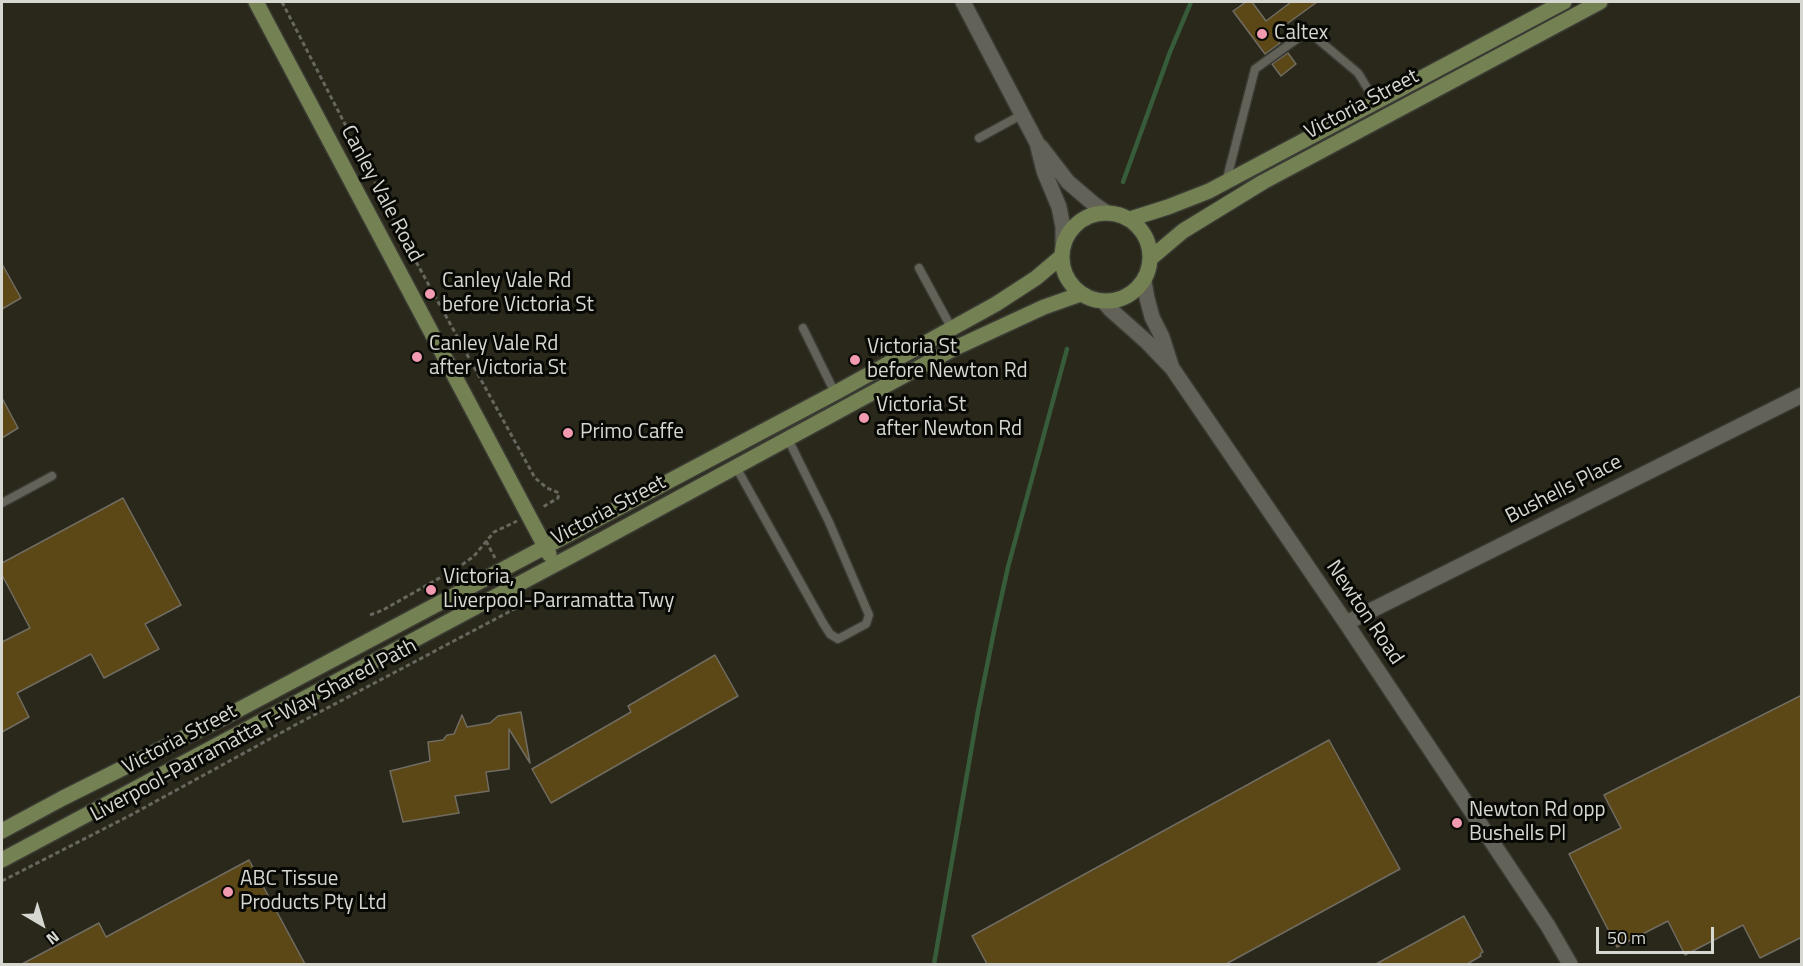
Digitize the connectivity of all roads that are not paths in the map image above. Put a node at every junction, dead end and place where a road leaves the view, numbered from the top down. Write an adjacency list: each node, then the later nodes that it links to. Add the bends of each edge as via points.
1 (256, 2): 27 (main road, Canley Vale Road)
2 (963, 2): 6 (street)
3 (1564, 2): 5 (main road, Victoria Street)
4 (1600, 2): 13 (main road, Victoria Street, via 1263,182 1183,231)
5 (1376, 102): 9 (main road, Victoria Street); 9 (lane, via 1358,73 1308,31 1255,69)
6 (1023, 114): 7 (lane); 8 (street)
7 (979, 138)
8 (1037, 143): 10 (street, via 1068,182); 12 (street, via 1059,207)
9 (1226, 182): 11 (main road, Victoria Street)
10 (1107, 213): 11 (main road); 12 (main road, via 1095,214 1074,226)
11 (1130, 219): 13 (main road, via 1149,243)
12 (1063, 251): 16 (main road, via 1064,271); 19 (main road, Victoria Street, via 1036,278)
13 (1151, 258): 15 (main road)
14 (919, 268): 19 (lane)
15 (1144, 281): 17 (main road, via 1126,297); 20 (street, via 1152,317)
16 (1081, 294): 17 (main road); 23 (main road, Victoria Street, via 953,349)
17 (1104, 302): 20 (street, Newton Road)
18 (803, 328): 21 (lane)
19 (952, 329): 21 (main road, Victoria Street)
20 (1172, 368): 29 (street, Newton Road)
21 (835, 393): 27 (main road, Victoria Street)
22 (1802, 395): 29 (street, Bushells Place)
23 (788, 439): 24 (main road, Victoria Street); 24 (lane, via 869,615 866,624 838,639 830,634)
24 (736, 467): 28 (main road, Victoria Street)
25 (52, 476): 26 (lane)
26 (2, 503)
27 (545, 547): 28 (main road, Canley Vale Road); 30 (main road, Victoria Street)
28 (555, 564): 31 (main road, Victoria Street)
29 (1346, 623): 32 (street, Newton Road)
30 (2, 831)
31 (2, 861)
32 (1570, 964)

